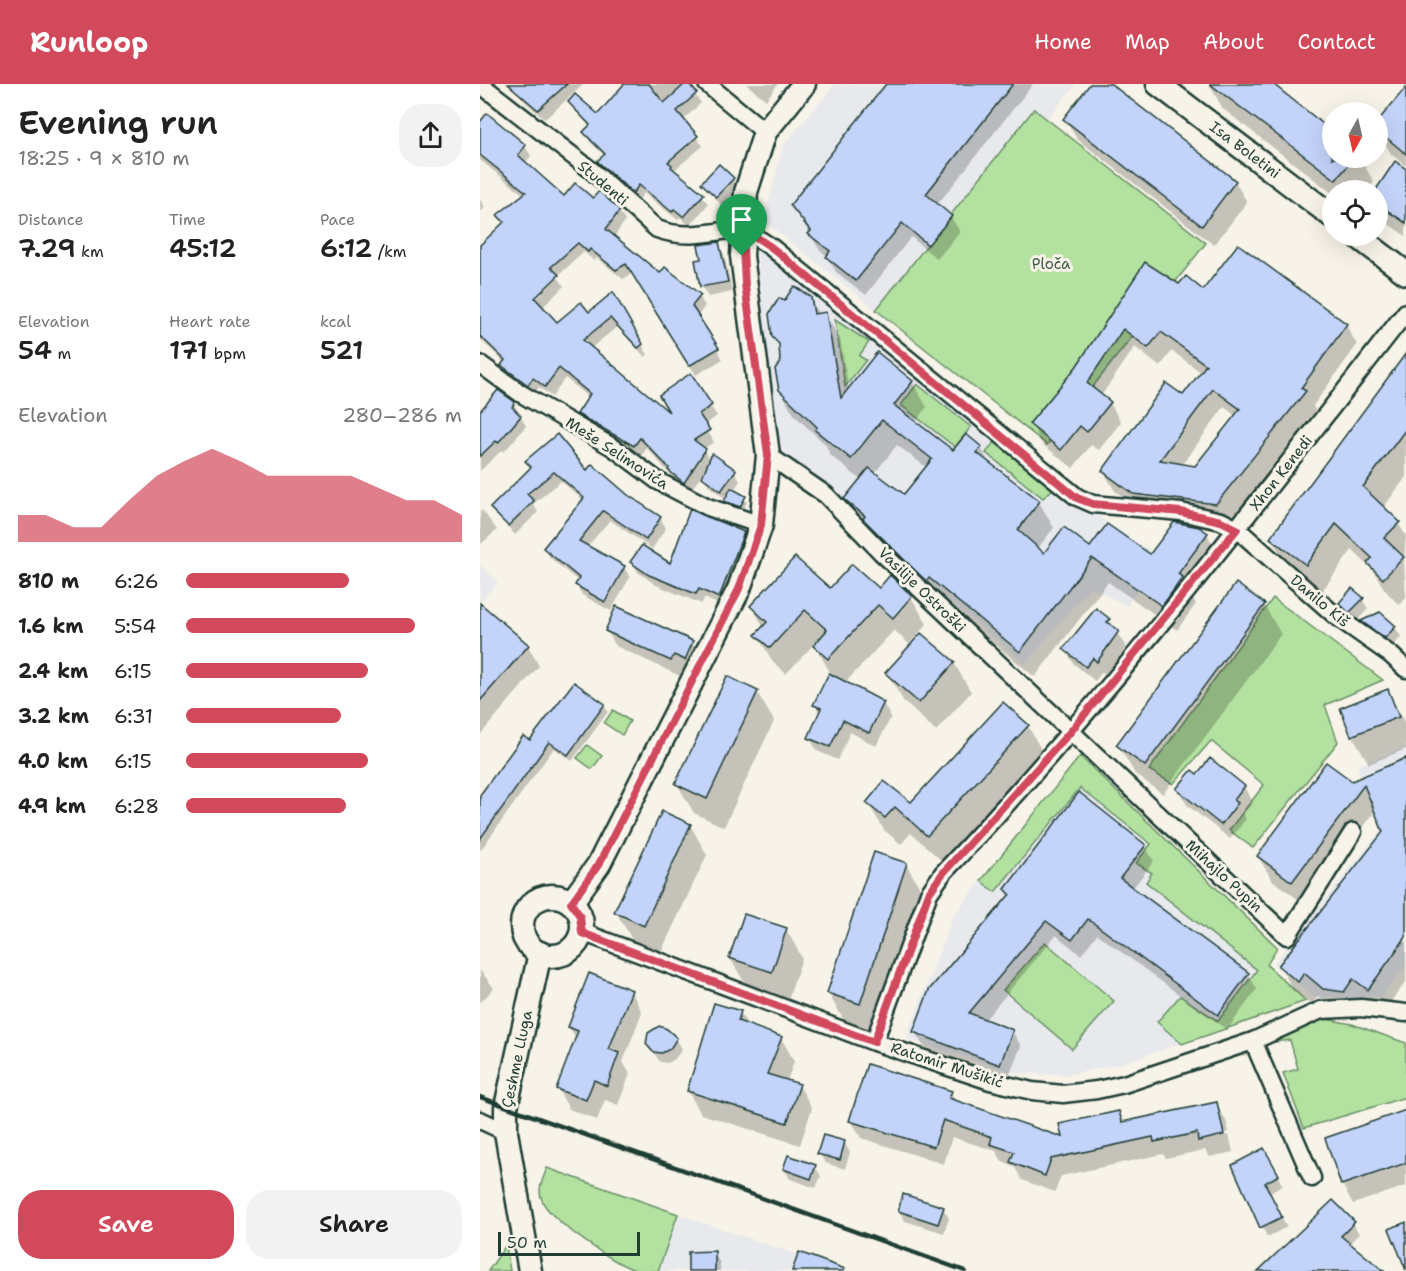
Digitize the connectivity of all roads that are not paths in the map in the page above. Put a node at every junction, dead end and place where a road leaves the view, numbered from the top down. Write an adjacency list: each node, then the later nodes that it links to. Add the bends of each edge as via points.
1 (480, 84): 7 (street, Studenti, via 591,170 657,229 670,234 705,235)
2 (707, 84): 5 (street)
3 (804, 84): 5 (main road)
4 (1158, 84): 6 (main road, Isa Boletini)
5 (765, 132): 7 (main road, via 746,192)
6 (1322, 208)
7 (742, 228): 12 (main road, via 745,285); 14 (street, via 771,247 1077,498 1093,504 1201,516)
8 (1370, 246): 9 (main road)
9 (1406, 273)
10 (1406, 312): 14 (street, Xhon Kenedi)
11 (480, 364): 13 (street, Meše Selimovića, via 520,393 614,448 658,482 708,507)
12 (768, 455): 13 (main road); 16 (street, Vasilije Ostroški, via 826,495)
13 (761, 525): 18 (main road, via 739,589 599,864)
14 (1237, 529): 15 (street, Danilo Kiš, via 1337,617); 16 (street, Xhon Kenedi)
15 (1406, 669)
16 (1071, 731): 17 (street, Mihajlo Pupin, via 1287,936); 23 (street, Xhon Kenedi, via 929,893)
17 (1353, 832)
18 (571, 903): 19 (main road, via 580,916); 20 (main road, via 548,897 528,909 523,918 525,939)
19 (582, 933): 20 (main road, via 569,951 555,956); 23 (street, Ratomir Mušikić)
20 (540, 953): 25 (main road, Çeshme Lluga, via 506,1107)
21 (1406, 1013): 22 (street, Ratomir Mušikić, via 1361,1008 1321,1010)
22 (1252, 1041): 23 (street, Ratomir Mušikić, via 1124,1084 1063,1094 990,1081); 26 (street)
23 (874, 1042)
24 (480, 1120): 25 (street)
25 (506, 1132): 27 (main road, Çeshme Lluga)
26 (1312, 1178)
27 (530, 1271)

